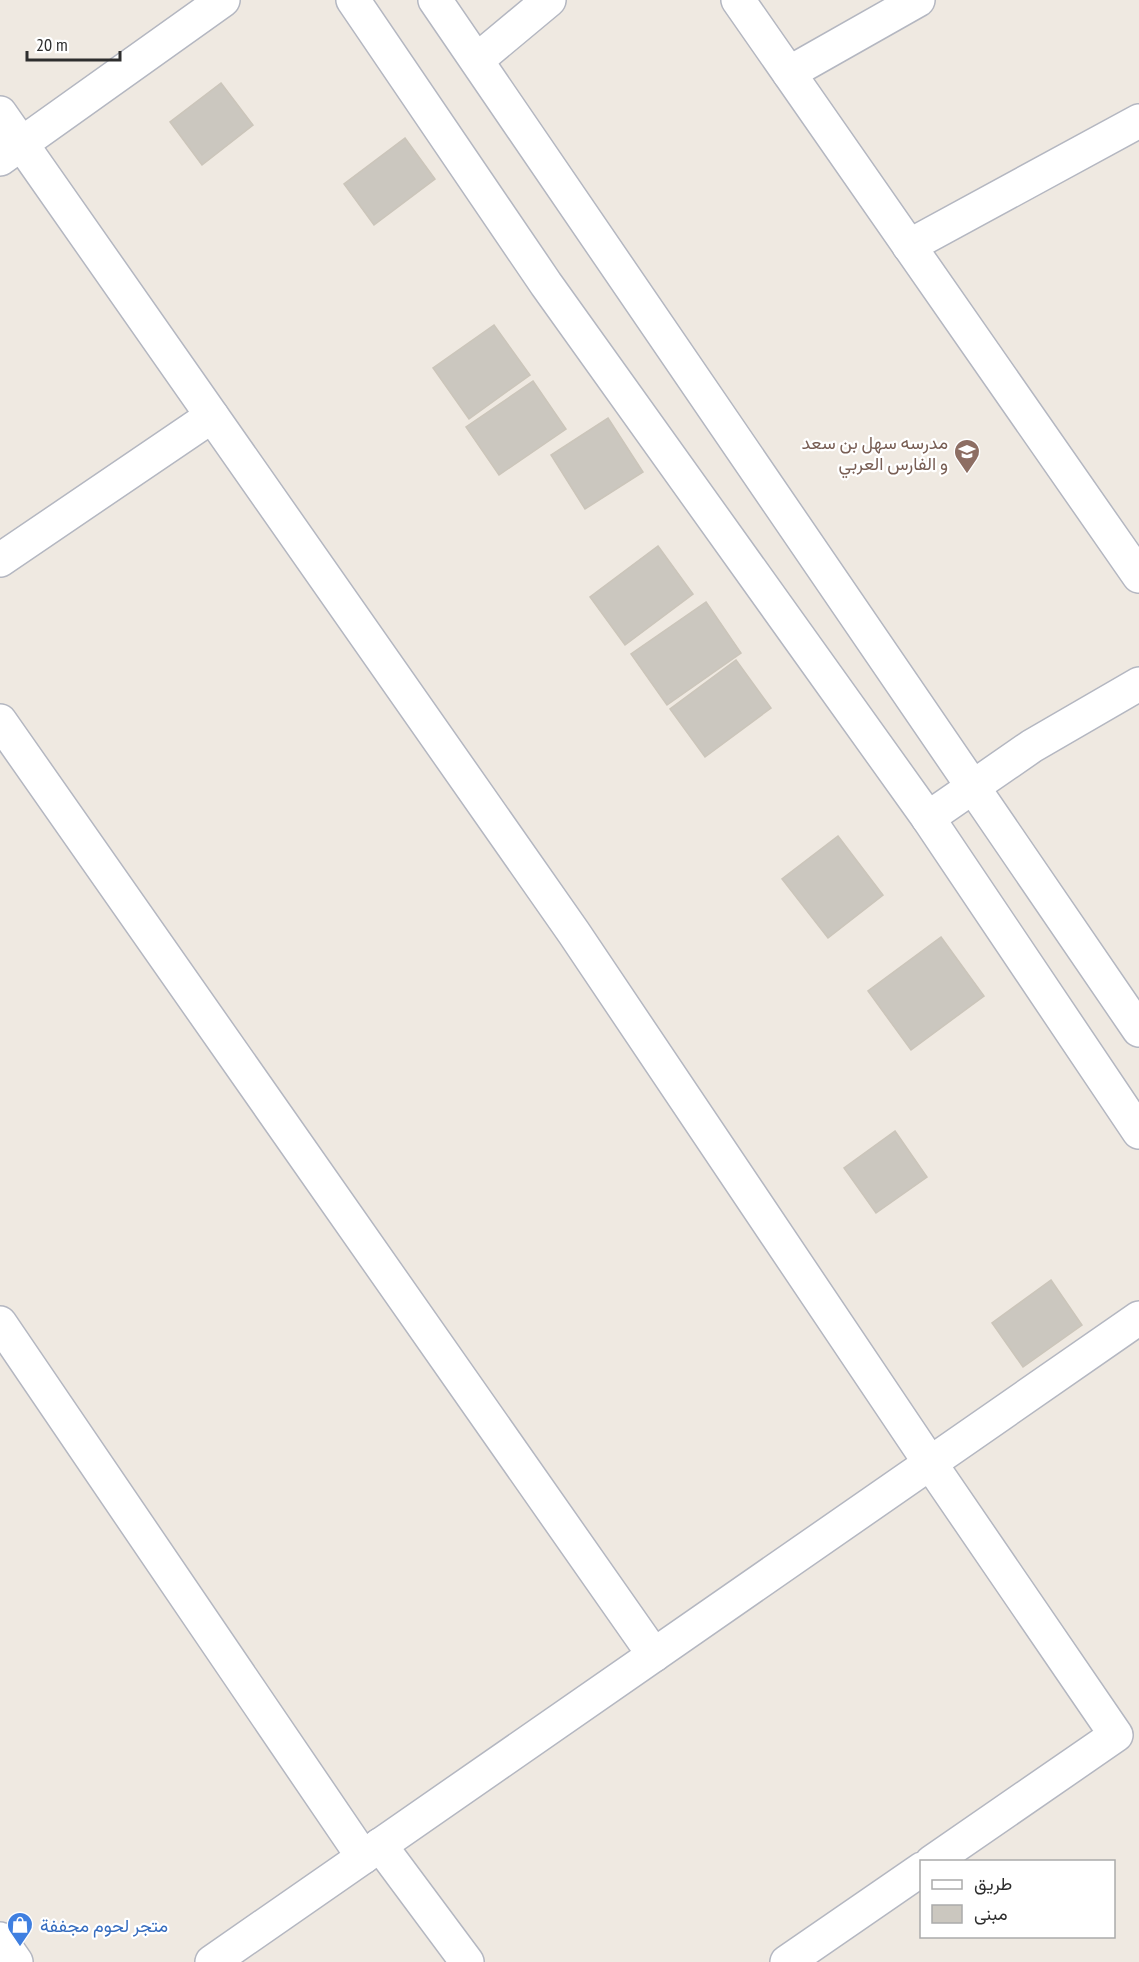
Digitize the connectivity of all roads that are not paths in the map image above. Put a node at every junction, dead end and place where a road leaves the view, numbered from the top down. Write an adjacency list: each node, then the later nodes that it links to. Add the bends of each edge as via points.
1 (353, 0): 19 (street, via 546,284)
2 (435, 0): 7 (street)
3 (549, 0): 7 (street)
4 (738, 0): 8 (street)
5 (918, 0): 8 (street)
6 (205, 5): 11 (street)
7 (477, 60): 18 (street)
8 (789, 73): 12 (street)
9 (0, 113): 11 (street)
10 (1139, 121): 12 (street)
11 (11, 152): 13 (street)
12 (909, 246): 15 (street)
13 (213, 416): 14 (street); 24 (street, via 574,933)
14 (0, 560)
15 (1139, 576)
16 (1139, 684): 18 (street, via 1032,746)
17 (0, 721): 25 (street)
18 (972, 787): 19 (street); 20 (street)
19 (928, 818): 21 (street)
20 (1136, 1019)
21 (1139, 1132)
22 (1139, 1318): 24 (street)
23 (0, 1323): 26 (street)
24 (930, 1463): 25 (street); 27 (street, via 1116,1735)
25 (654, 1655): 26 (street)
26 (371, 1851): 31 (street); 32 (street)
27 (935, 1860)
28 (920, 1870): 33 (street)
29 (0, 1939): 30 (street)
30 (16, 1962)
31 (212, 1962)
32 (467, 1962)
33 (787, 1962)

